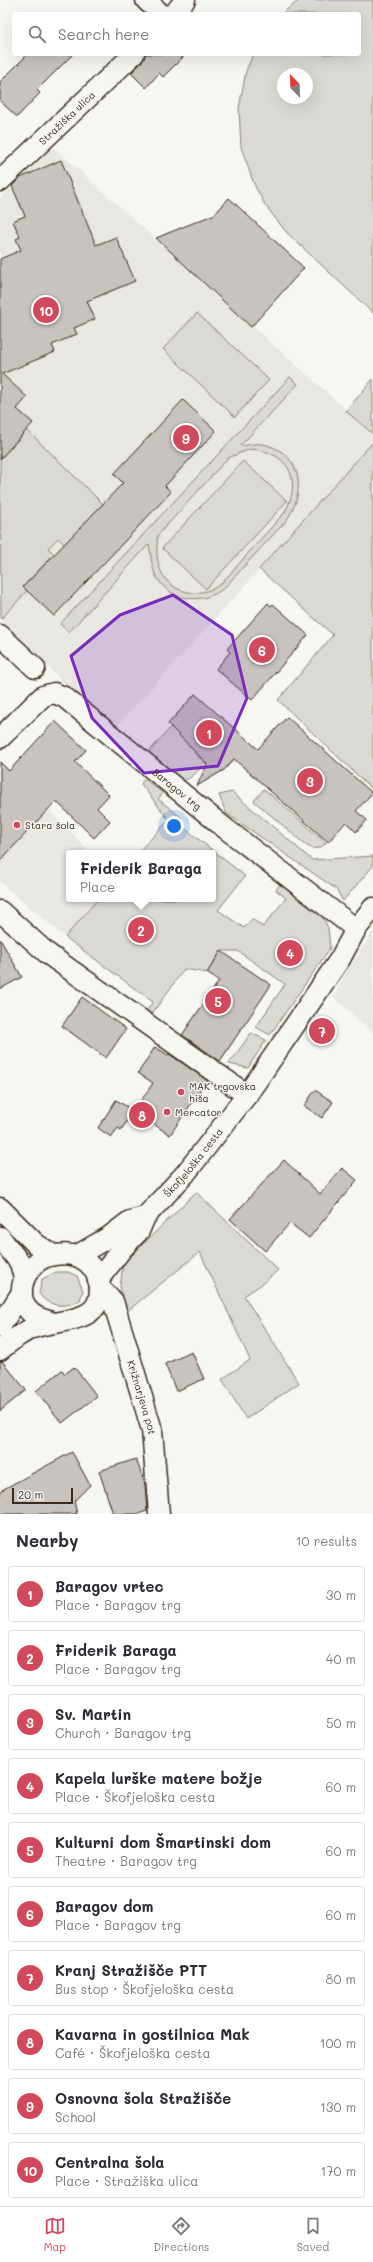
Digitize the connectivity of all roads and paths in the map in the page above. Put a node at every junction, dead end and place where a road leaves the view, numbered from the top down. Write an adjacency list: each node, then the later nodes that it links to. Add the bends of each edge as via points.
1 (146, 0): 3 (street)
2 (185, 0): 4 (street)
3 (159, 12)
4 (176, 12)
5 (132, 56): 6 (street, Stražiška ulica)
6 (0, 181)
7 (0, 635): 8 (street)
8 (35, 668)
9 (0, 738): 12 (street, Baragov trg, via 42,696 54,693 64,697 226,829)
10 (373, 908): 12 (street, Škofjeloška cesta)
11 (0, 911): 13 (street, via 48,954)
12 (356, 928): 13 (street, Škofjeloška cesta, via 340,959)
13 (247, 1095): 15 (street, Škofjeloška cesta, via 186,1174)
14 (0, 1208): 17 (street, via 31,1240)
15 (144, 1217): 18 (street, Škofjeloška cesta, via 130,1221 109,1237); 20 (street, Škofjeloška cesta, via 139,1231 122,1249)
16 (0, 1236): 19 (street, via 20,1263)
17 (53, 1255): 18 (street); 19 (street, via 30,1267)
18 (76, 1256): 20 (street, via 87,1261 95,1270)
19 (23, 1284): 21 (street, via 27,1307 36,1317); 22 (street)
20 (99, 1284): 21 (street, via 98,1301 91,1311 81,1318); 24 (street, Križnarjeva pot, via 113,1301 152,1430)
21 (51, 1322): 23 (street, via 31,1329)
22 (0, 1327)
23 (0, 1350)
24 (159, 1514)

